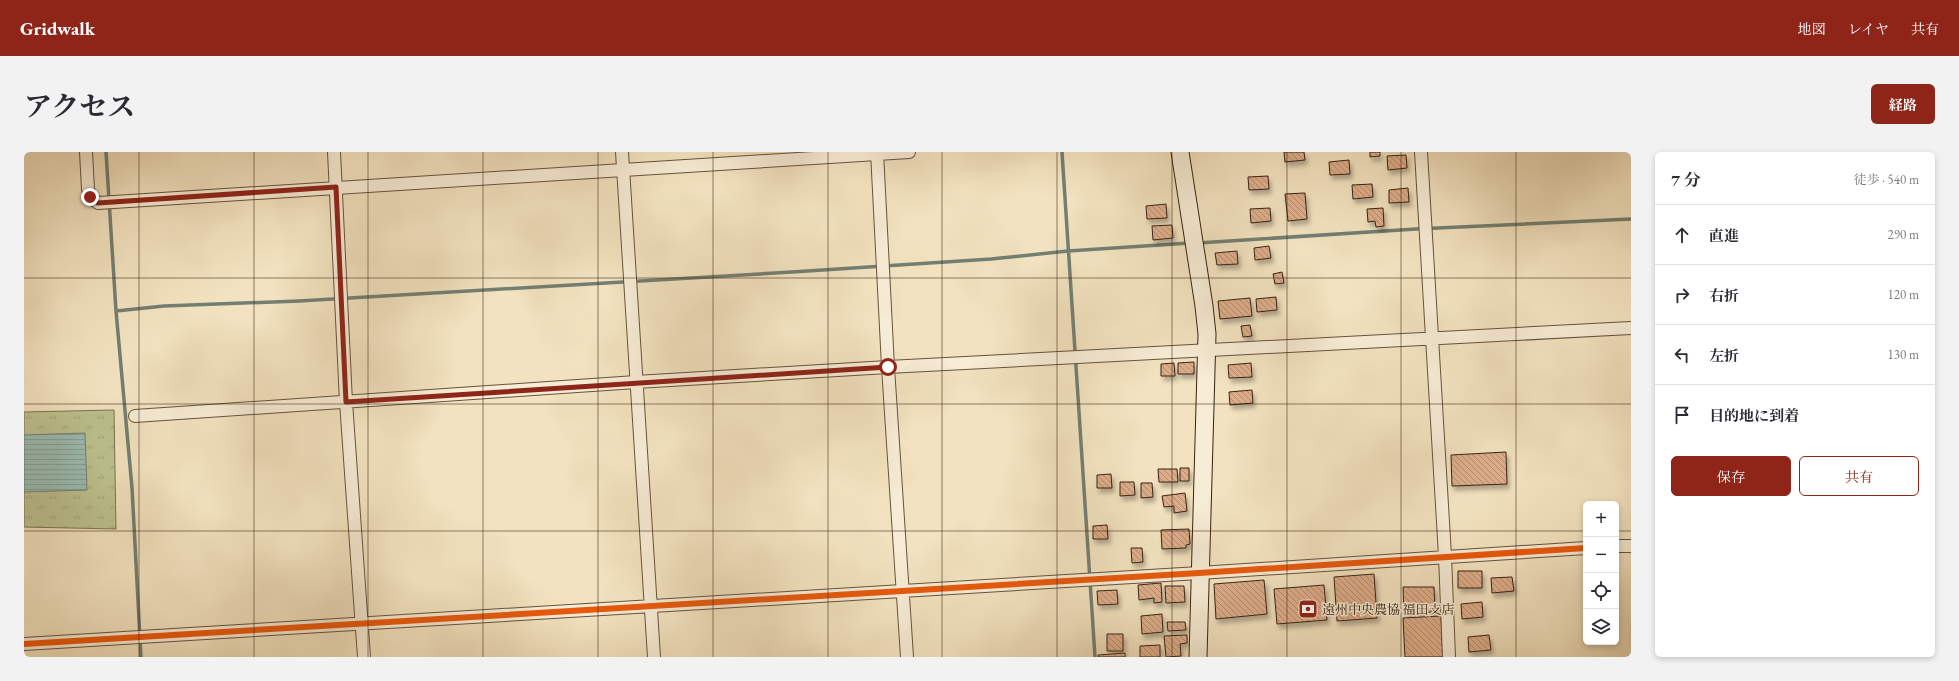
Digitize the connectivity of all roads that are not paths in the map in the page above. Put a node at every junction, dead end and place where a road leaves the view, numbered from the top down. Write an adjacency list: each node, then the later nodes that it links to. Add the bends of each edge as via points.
1 (86, 152): 9 (street, via 88,189 90,197 98,203)
2 (334, 152): 9 (street)
3 (622, 152): 8 (street)
4 (909, 152): 7 (street)
5 (1180, 152): 12 (street, via 1204,306)
6 (1421, 152): 11 (street)
7 (877, 153): 8 (street); 13 (street)
8 (624, 169): 9 (street); 14 (street)
9 (336, 187): 15 (street)
10 (1631, 328): 11 (street)
11 (1432, 339): 12 (street); 20 (street)
12 (1206, 351): 13 (street); 21 (street)
13 (888, 367): 14 (street); 22 (street)
14 (636, 382): 15 (street); 23 (street)
15 (346, 402): 16 (street); 24 (street)
16 (135, 416)
17 (1619, 546): 18 (street)
18 (1631, 546)
19 (1583, 548): 20 (street)
20 (1445, 556): 21 (street); 30 (street)
21 (1199, 573): 22 (street); 29 (street)
22 (903, 591): 23 (street); 28 (street)
23 (651, 606): 24 (street); 27 (street)
24 (363, 624): 25 (street); 26 (street)
25 (24, 644)
26 (364, 657)
27 (654, 657)
28 (907, 657)
29 (1198, 657)
30 (1449, 657)

